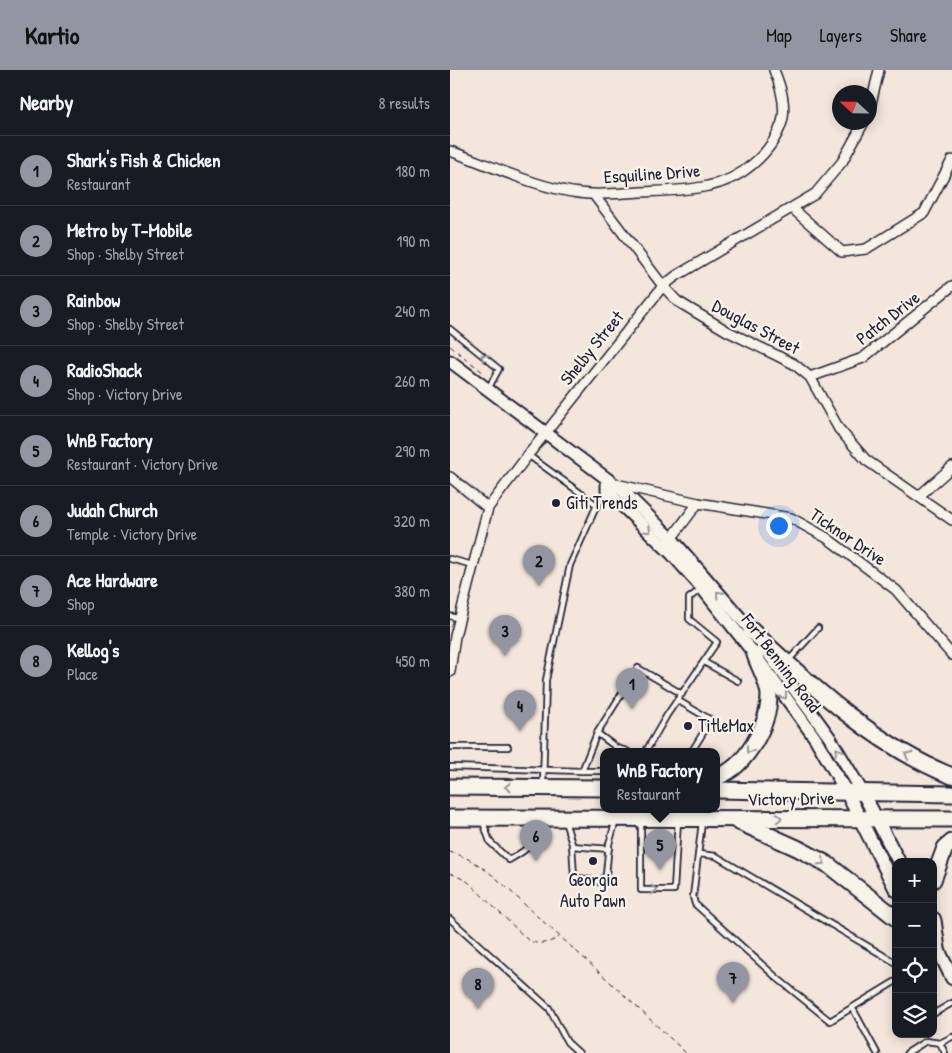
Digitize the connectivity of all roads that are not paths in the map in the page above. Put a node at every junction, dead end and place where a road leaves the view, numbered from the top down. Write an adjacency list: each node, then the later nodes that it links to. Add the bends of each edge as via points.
1 (774, 70): 7 (street, Esquiline Drive, via 783,102 782,121 756,162 736,176 709,186 677,191)
2 (880, 70): 3 (street)
3 (876, 85)
4 (860, 130): 8 (street, Shelby Street, via 842,162 815,194)
5 (450, 151): 7 (street, Esquiline Drive, via 542,184)
6 (952, 160): 8 (street, via 924,213 866,249 842,252)
7 (594, 194): 9 (street, Douglas Street)
8 (792, 208): 9 (street, Shelby Street)
9 (663, 286): 13 (street, Douglas Street, via 677,301 698,315 794,364); 15 (street, Shelby Street)
10 (952, 286): 13 (street, Patch Drive, via 862,358)
11 (450, 329): 14 (lane, one-way to 11, via 499,369)
12 (450, 361): 14 (street, Fort Benning Road)
13 (810, 377): 20 (street, Douglas Street, via 851,444 866,460)
14 (487, 390): 15 (street, Fort Benning Road)
15 (546, 433): 16 (street, Shelby Street); 19 (street, Fort Benning Road)
16 (528, 455): 22 (lane); 23 (street, Shelby Street)
17 (952, 467): 20 (street)
18 (450, 477): 23 (street)
19 (607, 486): 21 (street, Ticknor Drive); 22 (lane); 25 (street, Fort Benning Road, via 622,490)
20 (919, 496): 24 (street, Douglas Street)
21 (698, 503): 25 (street); 33 (street, Ticknor Drive, via 791,518 827,538 896,590)
22 (597, 505): 48 (lane, via 570,566 552,651 546,680)
23 (488, 508): 27 (street, Shelby Street)
24 (952, 520)
25 (668, 543): 28 (street, Fort Benning Road); 32 (street, Fort Benning Road, one-way to 25)
26 (450, 559): 27 (lane)
27 (474, 566): 30 (street, Shelby Street)
28 (702, 588): 34 (street, Fort Benning Road); 35 (lane, via 689,598 689,618 717,642)
29 (450, 616): 30 (lane)
30 (460, 619): 37 (street, Shelby Street)
31 (818, 628): 36 (lane)
32 (751, 630): 36 (highway); 58 (street, Fort Benning Road, one-way to 32, via 830,738)
33 (952, 655)
34 (755, 656): 51 (highway, one-way to 51, via 769,695 763,724 752,749); 57 (street, Fort Benning Road, one-way to 57, via 815,738)
35 (704, 662): 38 (lane); 39 (lane)
36 (786, 662): 52 (highway, one-way to 36, via 904,752 818,692)
37 (450, 672)
38 (738, 681)
39 (682, 694): 40 (lane); 41 (lane, via 638,668)
40 (678, 700): 45 (lane); 46 (lane, via 711,720)
41 (597, 733): 44 (lane); 49 (lane)
42 (450, 746): 43 (lane)
43 (508, 748)
44 (617, 748)
45 (648, 748)
46 (694, 748)
47 (450, 768): 48 (lane)
48 (542, 770): 49 (lane); 54 (lane)
49 (582, 771): 50 (lane)
50 (600, 771)
51 (720, 776)
52 (952, 776)
53 (450, 787): 54 (highway, one-way to 53)
54 (543, 788): 55 (highway)
55 (600, 788)
56 (720, 790): 57 (highway, Victory Drive)
57 (847, 793): 58 (highway, Victory Drive); 61 (main road, Fort Benning Road)
58 (863, 793): 59 (highway, Victory Drive); 62 (main road, Fort Benning Road)
59 (952, 794)
60 (450, 812): 63 (street)
61 (859, 817): 62 (highway, Victory Drive); 66 (highway, Victory Drive, one-way to 61); 79 (main road, Fort Benning Road)
62 (876, 817): 72 (highway, Victory Drive); 77 (main road, Fort Benning Road)
63 (450, 818): 64 (highway, Victory Drive)
64 (482, 818): 65 (highway, Victory Drive); 65 (lane, via 490,842 509,860 527,850 535,840)
65 (541, 818): 67 (highway, Victory Drive)
66 (731, 818): 71 (highway, Victory Drive); 80 (highway, one-way to 80, via 827,864)
67 (564, 819): 68 (highway, Victory Drive); 74 (lane)
68 (616, 819): 69 (highway, Victory Drive); 75 (lane)
69 (641, 819): 70 (highway, Victory Drive); 70 (lane, one-way to 70, via 641,890 674,890)
70 (678, 819): 71 (highway, Victory Drive)
71 (702, 819): 76 (lane)
72 (952, 819)
73 (952, 842): 78 (highway, via 945,848)
74 (572, 846): 75 (lane); 75 (lane, via 574,877 591,882 600,882 606,875)
75 (609, 849)
76 (699, 854): 83 (lane, via 716,856); 87 (lane, via 693,897 695,904 830,1021)
77 (897, 858)
78 (937, 869)
79 (892, 882)
80 (892, 915)
81 (450, 918): 91 (lane, via 549,1008 566,1042)
82 (937, 952): 84 (main road)
83 (892, 961)
84 (952, 978)
85 (892, 983): 87 (lane)
86 (952, 1003): 88 (lane)
87 (852, 1008): 92 (lane)
88 (937, 1012)
89 (952, 1037): 90 (lane)
90 (940, 1043): 93 (lane, via 926,1041); 94 (lane)
91 (579, 1053)
92 (877, 1053)
93 (907, 1053)
94 (945, 1053)

